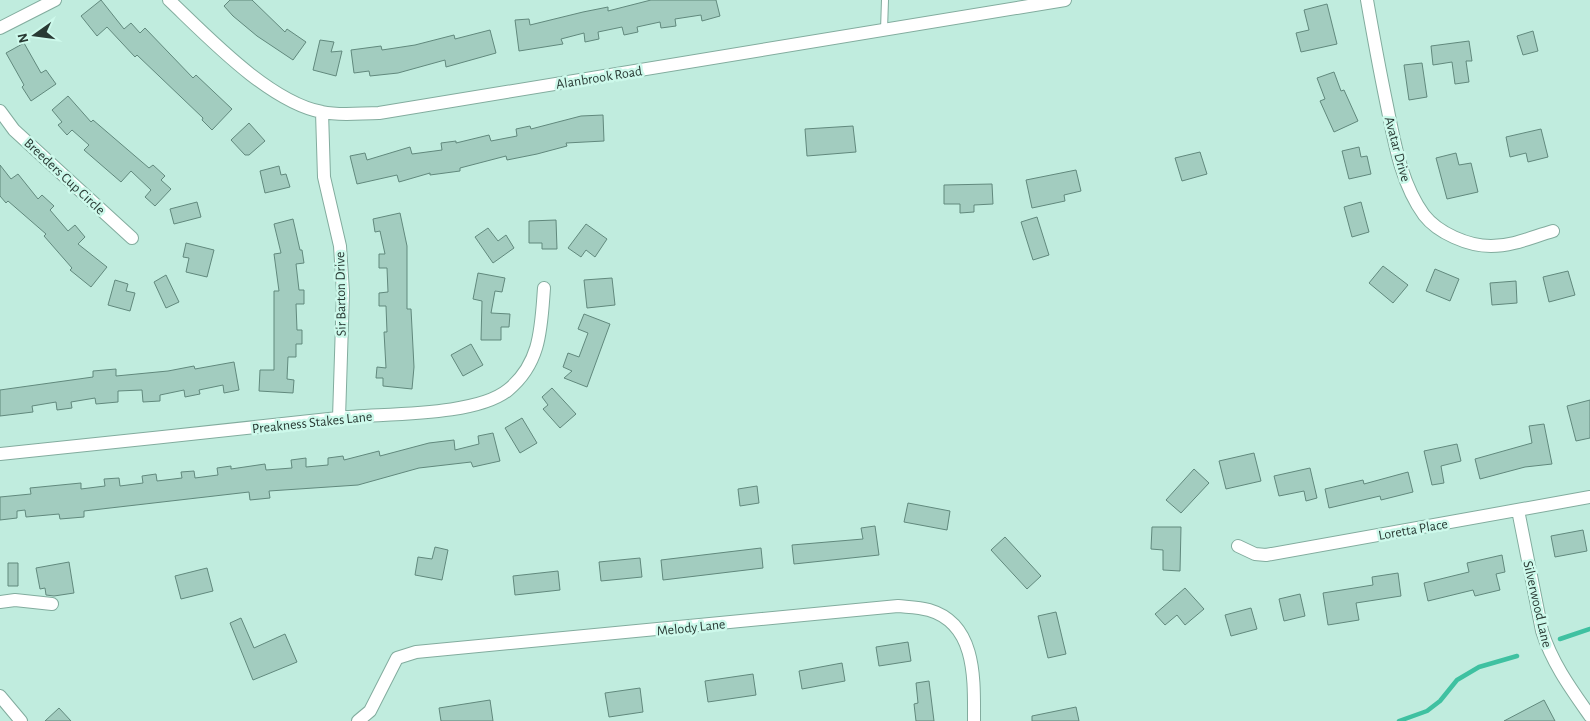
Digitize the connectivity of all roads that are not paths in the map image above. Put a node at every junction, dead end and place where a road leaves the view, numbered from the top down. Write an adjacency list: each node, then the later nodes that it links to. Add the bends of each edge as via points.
1 (55, 0): 6 (street)
2 (169, 0): 9 (street, Alanbrook Road, via 274,91 296,104)
3 (885, 0): 7 (lane)
4 (1065, 0): 7 (street, Alanbrook Road)
5 (1367, 0): 10 (street, Avatar Drive, via 1403,173 1425,217 1441,231 1470,243 1489,246 1524,241)
6 (0, 28)
7 (884, 30): 9 (street, Alanbrook Road, via 379,113)
8 (0, 111): 11 (street, Breeders Cup Circle, via 14,130)
9 (322, 112): 13 (street, Sir Barton Drive, via 324,177 340,246 343,292)
10 (1553, 231)
11 (132, 238)
12 (544, 288): 13 (street, Preakness Stakes Lane, via 535,355 524,375 506,392 470,407)
13 (340, 418): 14 (street, Preakness Stakes Lane)
14 (0, 454)
15 (1590, 497): 16 (street, Loretta Place)
16 (1518, 510): 17 (street, Loretta Place, via 1266,555); 21 (street, Silverwood Lane, via 1547,647 1554,663)
17 (1238, 546)
18 (0, 602): 19 (street, via 15,600)
19 (52, 604)
20 (0, 696): 22 (street)
21 (1590, 716)
22 (21, 721)
23 (358, 721): 24 (street, Melody Lane, via 370,711 397,658 416,652 898,606 927,609 939,614 963,635 973,674)
24 (974, 721)

